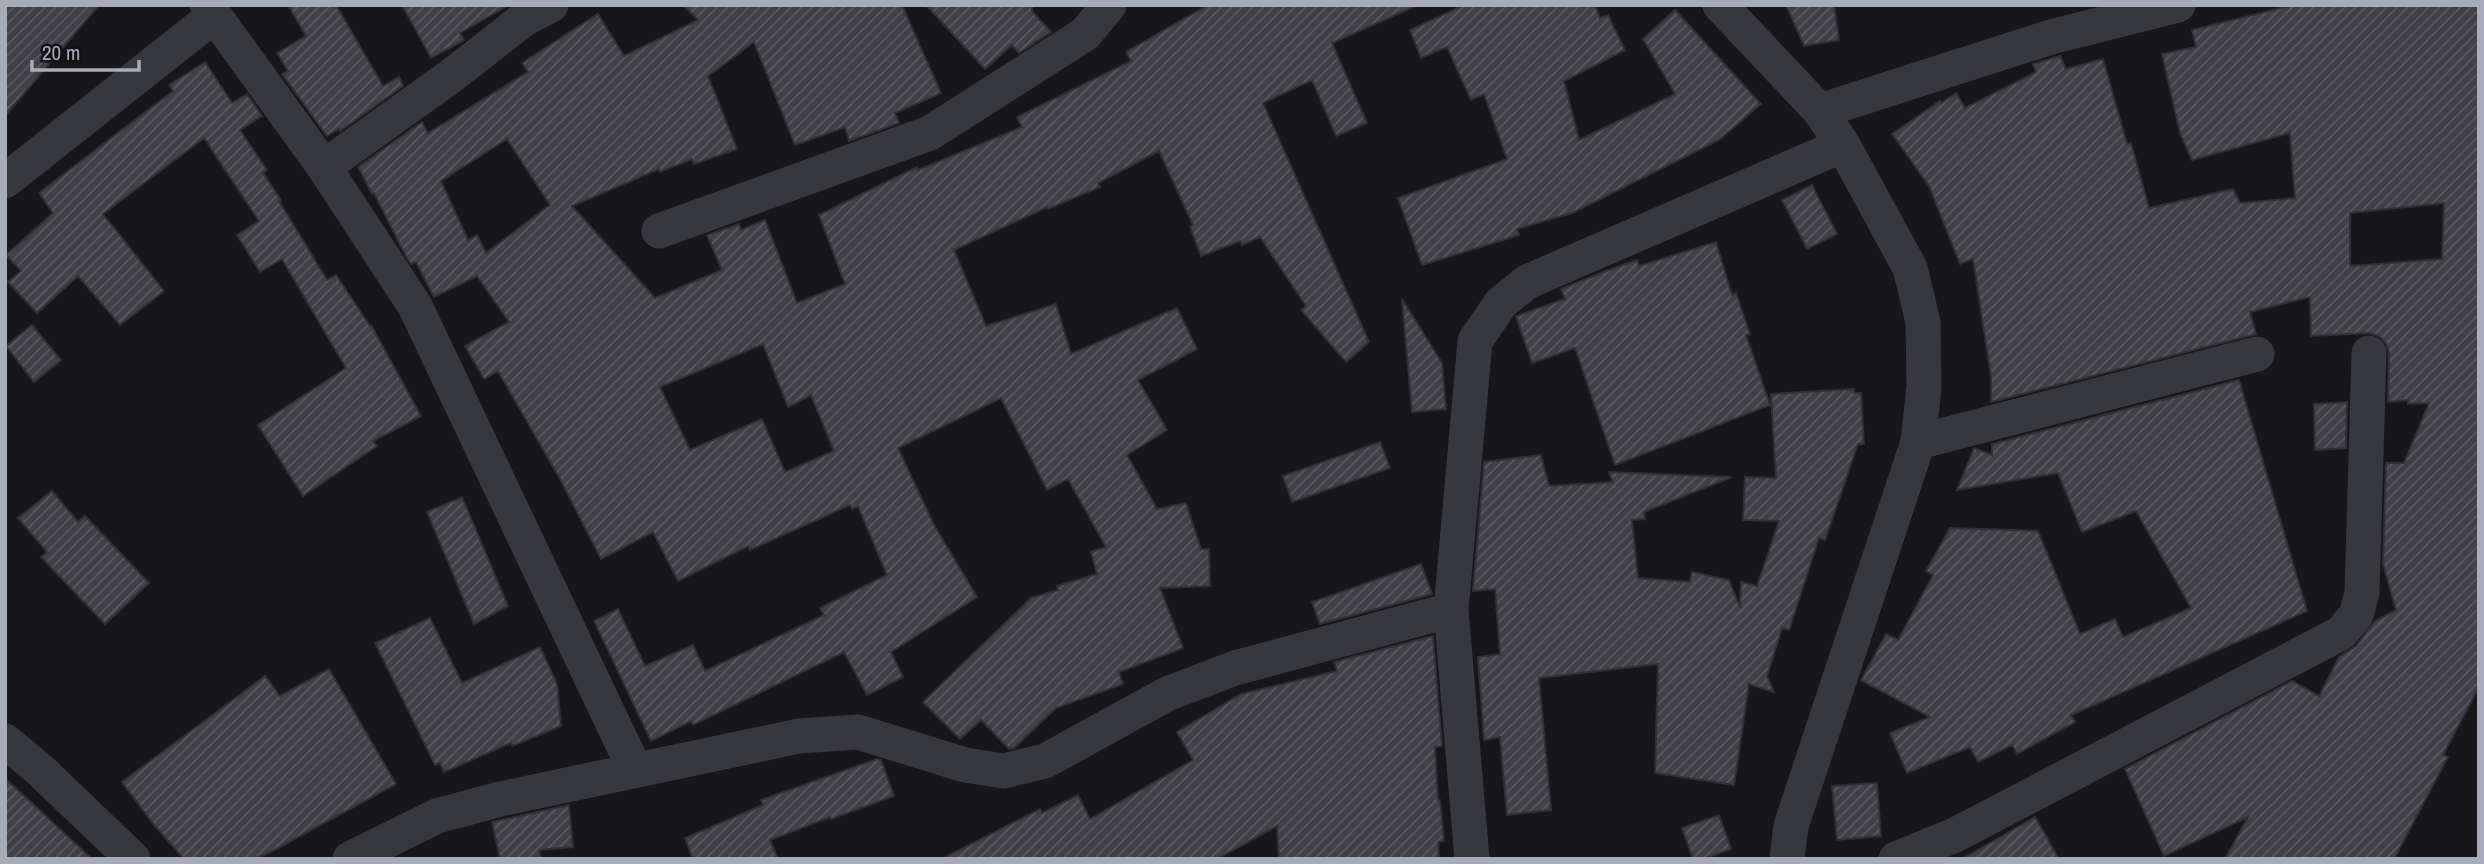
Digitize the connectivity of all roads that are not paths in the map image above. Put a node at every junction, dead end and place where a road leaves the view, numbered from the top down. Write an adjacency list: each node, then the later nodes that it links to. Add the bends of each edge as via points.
1 (551, 5): 8 (street, via 524,19)
2 (1109, 5): 10 (street, via 1085,34 930,133)
3 (1720, 5): 6 (street)
4 (2178, 5): 6 (street, via 2051,37)
5 (211, 10): 8 (street); 9 (street)
6 (1820, 111): 7 (street)
7 (1843, 145): 13 (street, via 1910,268 1923,322 1924,387); 14 (street, via 1527,282 1501,303 1475,341)
8 (324, 167): 16 (street, via 415,306)
9 (5, 181)
10 (659, 231)
11 (2369, 353): 21 (street, via 2362,593 2356,615 2341,634 1955,835)
12 (2257, 354): 13 (street)
13 (1918, 442): 20 (street, via 1791,826)
14 (1451, 610): 16 (street, via 1235,668 1167,694 1045,761 1004,771 965,765 858,732 799,736); 19 (street)
15 (5, 741): 17 (street)
16 (635, 770): 18 (street, via 437,816)
17 (133, 859)
18 (350, 859)
19 (1472, 859)
20 (1787, 859)
21 (1896, 859)

